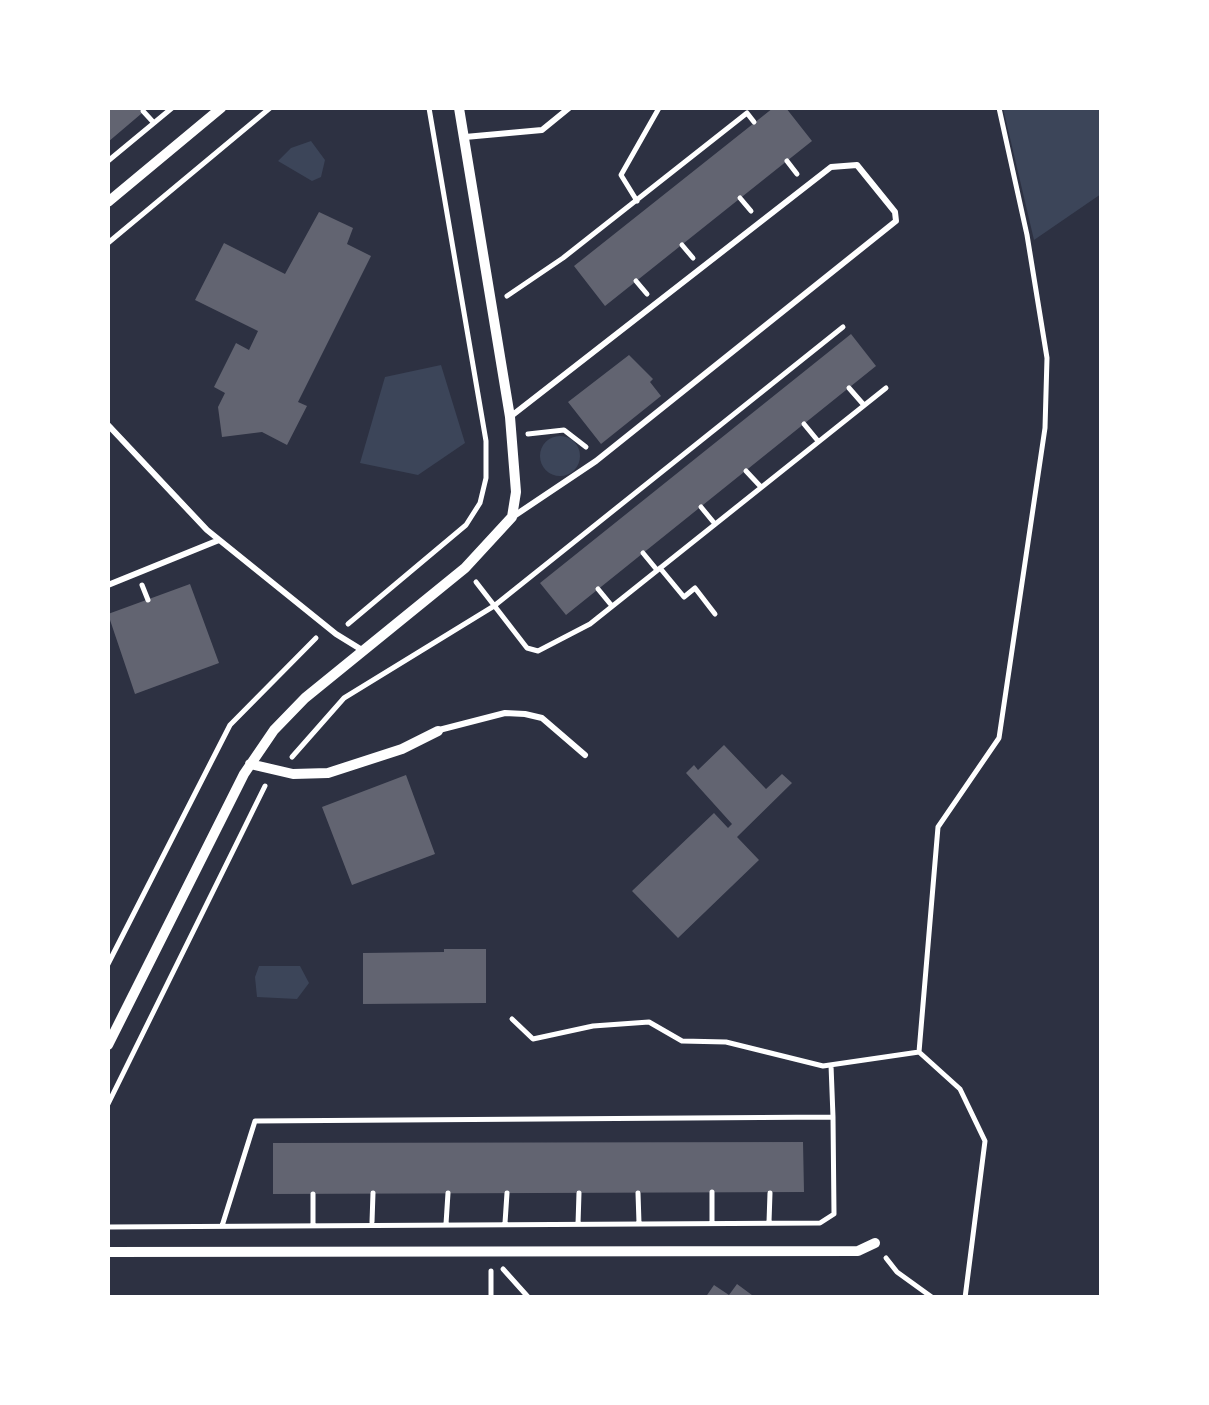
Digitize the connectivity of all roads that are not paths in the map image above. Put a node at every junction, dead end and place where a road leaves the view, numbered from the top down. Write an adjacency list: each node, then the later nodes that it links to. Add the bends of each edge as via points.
1 (221, 108): 5 (street)
2 (459, 108): 4 (street)
3 (568, 108): 4 (lane, via 542,130)
4 (465, 138): 6 (street)
5 (108, 202)
6 (510, 417): 8 (street); 8 (lane, via 832,167 857,165 896,212 896,221 596,460)
7 (108, 425): 9 (lane)
8 (512, 517): 11 (street, via 465,568)
9 (219, 540): 10 (lane); 11 (lane)
10 (108, 584)
11 (362, 650): 14 (street, via 304,698)
12 (438, 731): 13 (lane, via 525,714 542,718); 14 (street, via 328,773 284,773)
13 (584, 755)
14 (250, 764): 15 (street)
15 (108, 1046)
16 (875, 1242): 17 (street, via 858,1251)
17 (108, 1252)

